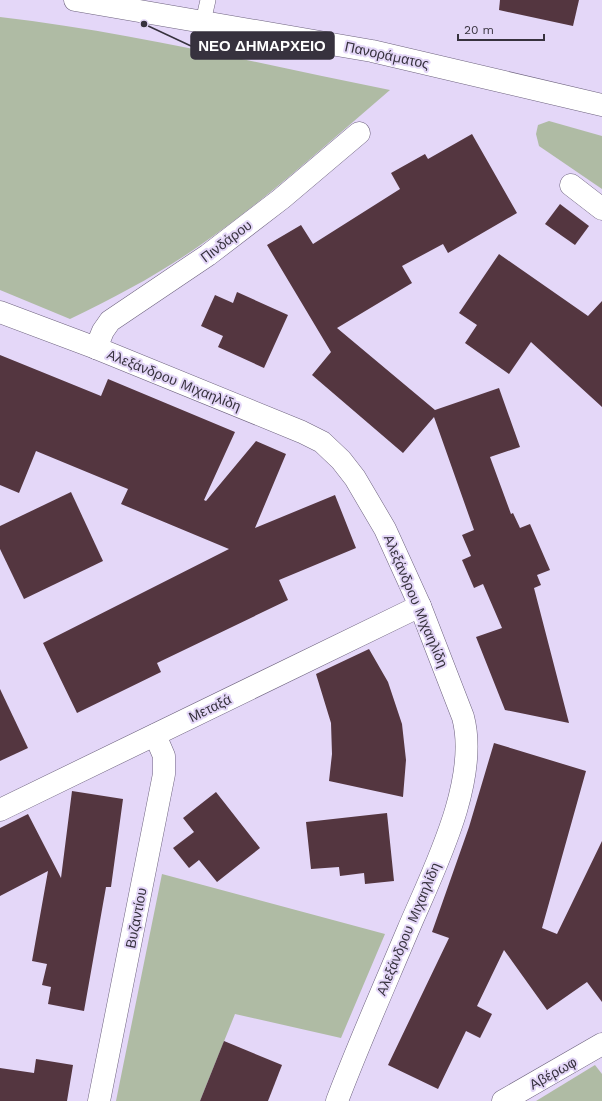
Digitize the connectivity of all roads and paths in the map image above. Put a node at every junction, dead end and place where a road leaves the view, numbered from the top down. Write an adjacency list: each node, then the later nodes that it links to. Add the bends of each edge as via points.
1 (75, 0): 3 (street, Πανοράματος)
2 (208, 0): 3 (lane)
3 (203, 22): 4 (street, Πανοράματος, via 372,51)
4 (602, 105)
5 (359, 133): 9 (street, Πινδάρου, via 281,200 208,255 110,321)
6 (570, 185): 7 (street)
7 (602, 209)
8 (0, 312): 9 (street, Aλεξάνδρου Mιχαηλίδη)
9 (96, 348): 10 (street, Aλεξάνδρου Mιχαηλίδη, via 322,442 341,460 370,502)
10 (420, 606): 11 (street, Μεταξά); 15 (street, Aλεξάνδρου Mιχαηλίδη, via 464,717 467,732 466,768 460,798 436,864)
11 (155, 735): 12 (street, Μεταξά); 14 (street, Βυζαντίου, via 164,756 164,774)
12 (0, 810)
13 (602, 1044): 16 (street, Αβέρωφ)
14 (98, 1101)
15 (337, 1101)
16 (503, 1101)

